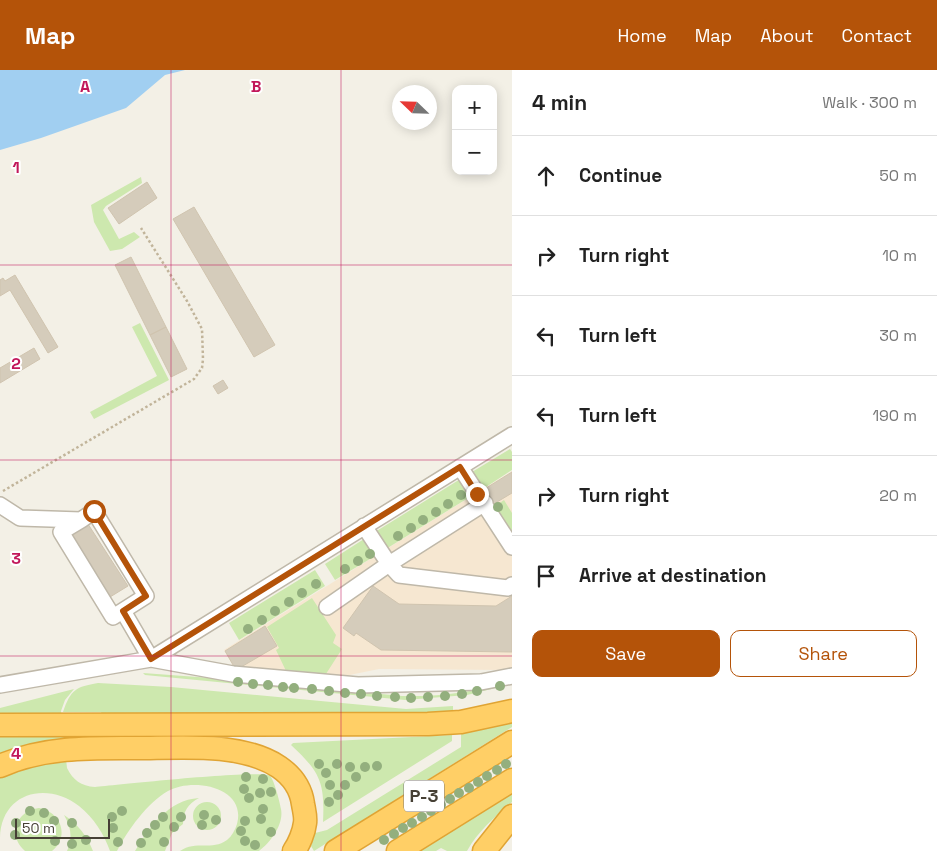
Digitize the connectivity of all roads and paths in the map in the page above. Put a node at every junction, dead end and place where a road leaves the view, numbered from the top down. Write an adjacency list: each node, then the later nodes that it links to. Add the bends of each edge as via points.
1 (141, 228): 4 (path, via 202,329 202,368 194,379)
2 (512, 435): 3 (lane)
3 (460, 467): 5 (lane); 8 (lane)
4 (0, 493)
5 (484, 503): 9 (lane); 10 (lane)
6 (0, 505): 7 (lane, via 20,518)
7 (81, 520): 13 (lane, via 61,532 113,617); 13 (lane, via 94,511 146,596)
8 (364, 526): 10 (lane); 14 (lane)
9 (512, 547)
10 (390, 564): 11 (lane, via 399,575 508,588); 12 (lane)
11 (512, 585)
12 (328, 608)
13 (123, 611): 14 (lane)
14 (151, 659): 15 (lane, via 233,674 358,685 481,682); 16 (lane)
15 (512, 676)
16 (0, 685)
17 (512, 711): 18 (highway, via 461,722 428,724)
18 (0, 726)
19 (512, 742): 24 (highway, P-3)
20 (0, 766): 23 (highway, via 30,756 89,748 198,747 231,750 257,757 278,767 291,778 301,794 306,822)
21 (512, 780): 25 (highway, P-3)
22 (512, 816): 26 (highway)
23 (294, 851)
24 (336, 851)
25 (398, 851)
26 (484, 851)

